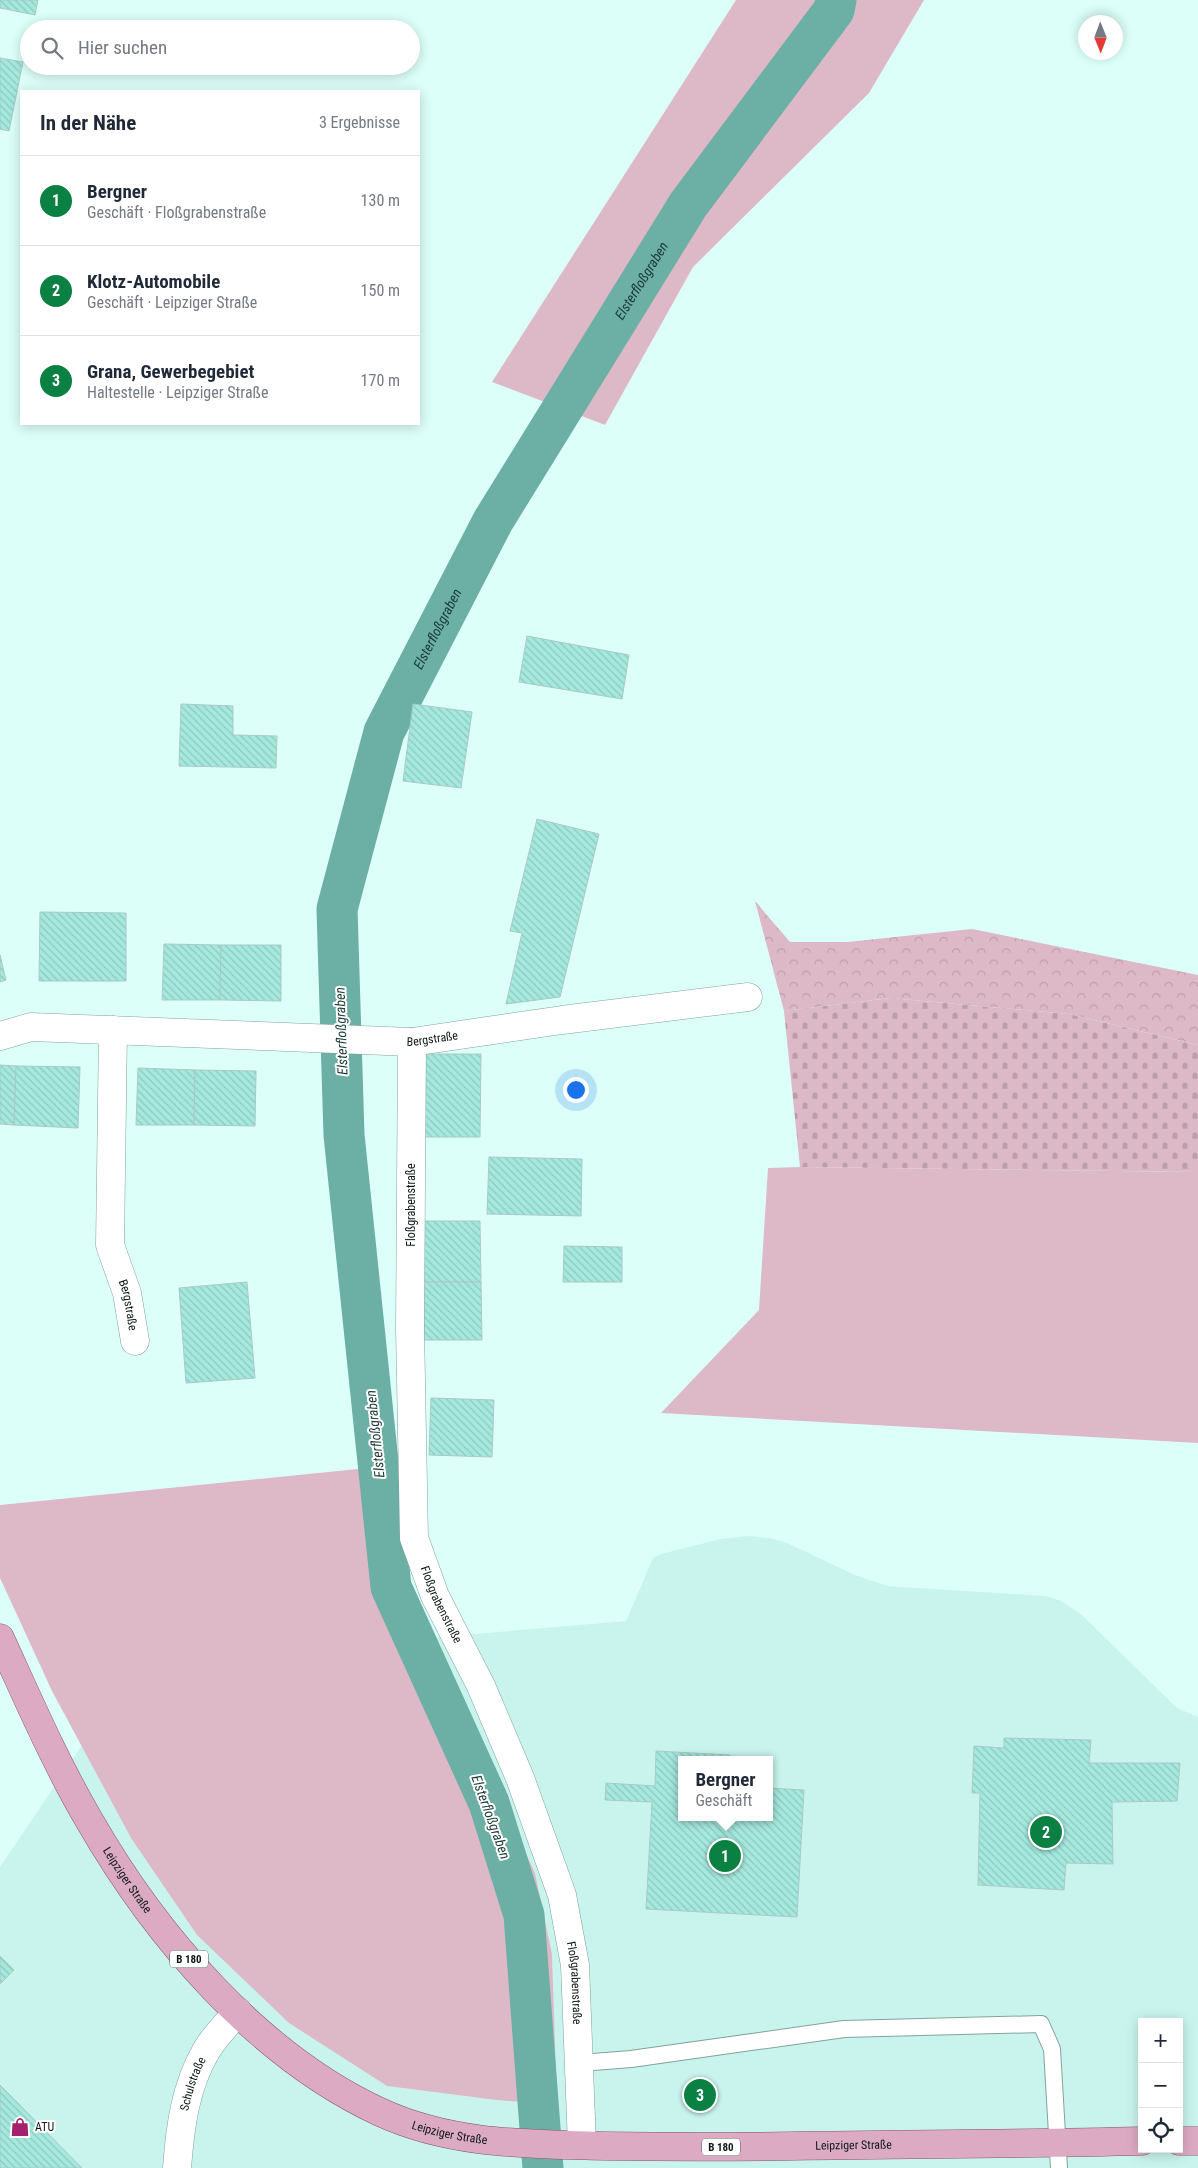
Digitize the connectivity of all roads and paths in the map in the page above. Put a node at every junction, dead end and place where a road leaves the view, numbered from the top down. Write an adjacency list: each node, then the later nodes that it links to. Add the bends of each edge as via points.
1 (748, 997): 4 (street, Bergstraße)
2 (113, 1030): 3 (street, Bergstraße, via 31,1027); 4 (street, Bergstraße); 5 (street, Bergstraße, via 110,1245 127,1293)
3 (0, 1036)
4 (412, 1042): 8 (street, Floßgrabenstraße, via 410,1328 414,1538 434,1596 481,1686 520,1778 562,1895 575,1965)
5 (135, 1341)
6 (0, 1638): 7 (main road, Leipziger Straße / B 180, via 55,1756 89,1820 132,1888 164,1930)
7 (238, 2012): 12 (main road, Leipziger Straße / B 180, via 275,2046 346,2095 416,2127 504,2143); 14 (street, Schulstraße, via 206,2050 196,2070 180,2124)
8 (580, 2063): 12 (street, Floßgrabenstraße); 13 (lane, via 631,2059 844,2029 907,2030 1041,2024 1052,2049)
9 (1183, 2141): 10 (main road)
10 (1198, 2141)
11 (1138, 2143): 13 (main road, Leipziger Straße / B 180)
12 (572, 2145): 13 (main road, Leipziger Straße / B 180)
13 (1059, 2155)
14 (177, 2168)

